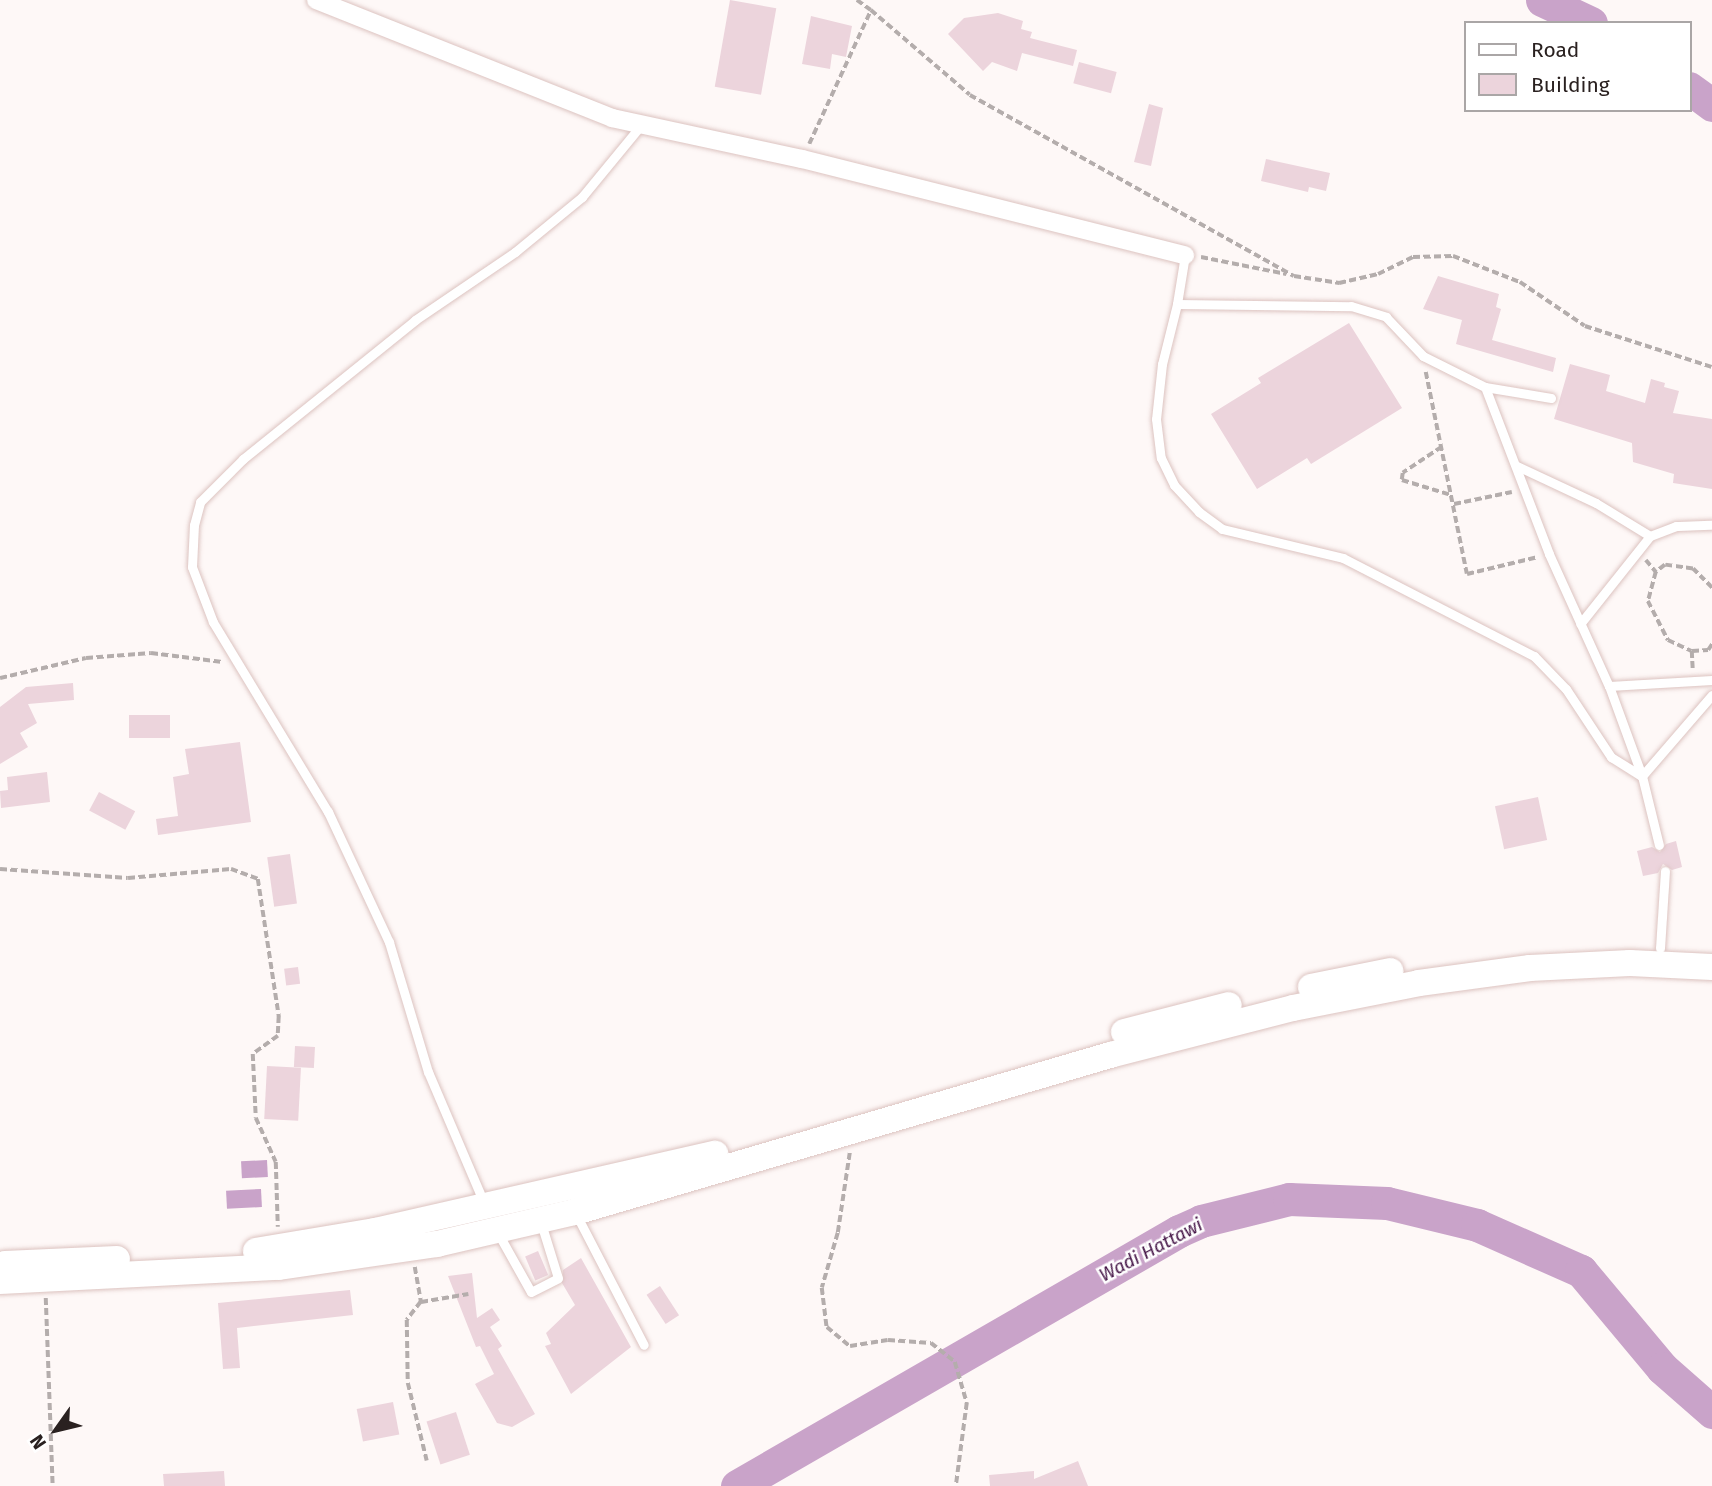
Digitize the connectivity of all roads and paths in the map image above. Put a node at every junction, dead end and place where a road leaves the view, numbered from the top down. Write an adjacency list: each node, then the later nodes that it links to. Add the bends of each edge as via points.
1 (316, 0): 4 (street, via 612,118)
2 (857, 0): 3 (path)
3 (871, 10): 5 (path); 7 (path, via 970,95)
4 (642, 124): 5 (street); 24 (lane, via 582,197 515,252 405,329 243,459 200,502 192,567 213,622)
5 (802, 159): 6 (street)
6 (1185, 255): 7 (path); 8 (lane)
7 (1294, 276): 10 (path, via 1339,283 1378,274 1413,257 1453,256 1520,282 1585,326)
8 (1177, 304): 9 (lane, via 1351,306 1386,317); 29 (lane, via 1162,364 1156,419 1161,458 1174,485 1199,512 1222,529 1343,558 1534,656 1566,689 1611,757)
9 (1423, 356): 11 (lane); 13 (path)
10 (1712, 367)
11 (1485, 387): 12 (lane); 14 (lane)
12 (1550, 398)
13 (1441, 447): 16 (path); 16 (path, via 1403,473 1402,480)
14 (1517, 466): 15 (lane); 19 (lane, via 1596,503)
15 (1524, 489): 17 (path); 20 (lane)
16 (1451, 495): 17 (path)
17 (1453, 504): 20 (path, via 1467,574)
18 (1712, 525): 19 (lane, via 1676,526)
19 (1650, 536): 22 (lane)
20 (1549, 554): 22 (lane)
21 (1712, 588): 23 (path, via 1693,569 1665,565 1656,572 1648,601 1668,640 1692,651 1708,650)
22 (1580, 624): 27 (lane)
23 (1712, 644)
24 (243, 665): 25 (path, via 151,653 86,658); 37 (lane, via 328,812 388,942 428,1072)
25 (0, 678)
26 (1712, 680): 27 (lane)
27 (1609, 686): 29 (lane)
28 (1712, 695): 29 (lane)
29 (1642, 776): 30 (lane)
30 (1659, 845)
31 (0, 869): 42 (path, via 128,877 231,869 258,879 279,1016 278,1036 253,1054 255,1105 256,1118 276,1162)
32 (1665, 871): 33 (lane)
33 (1660, 948): 34 (main road); 37 (main road, via 1531,951 1287,992 1151,1025 748,1146)
34 (1712, 953)
35 (1712, 967): 36 (main road, via 1572,965 1419,983 1170,1038)
36 (853, 1130): 38 (main road); 51 (path, via 838,1233 822,1289 827,1327 850,1346 888,1340 931,1343 955,1362 967,1403)
37 (485, 1206): 40 (lane); 42 (main road)
38 (575, 1212): 39 (main road); 48 (lane)
39 (540, 1221): 40 (main road); 40 (lane, via 558,1278 531,1292)
40 (496, 1231): 41 (main road)
41 (412, 1248): 45 (main road, via 279,1267); 47 (path)
42 (278, 1249): 43 (main road)
43 (0, 1264)
44 (0, 1281): 45 (main road)
45 (46, 1282): 50 (path)
46 (468, 1294): 47 (path)
47 (421, 1302): 49 (path, via 407,1320 408,1383)
48 (644, 1345)
49 (427, 1461)
50 (53, 1486)
51 (956, 1486)

